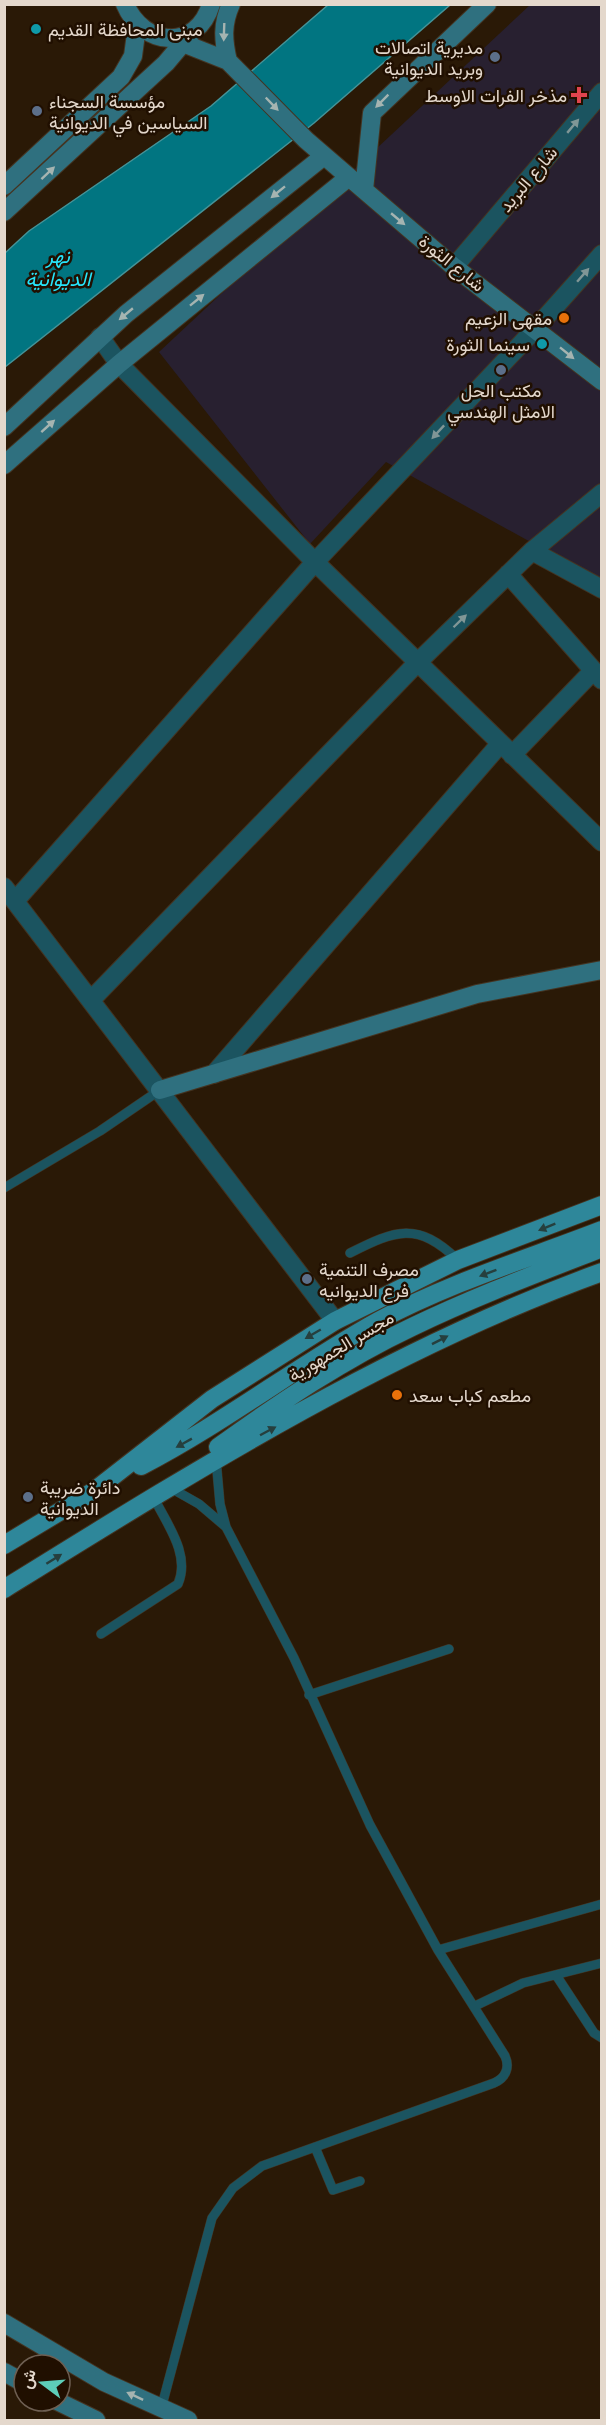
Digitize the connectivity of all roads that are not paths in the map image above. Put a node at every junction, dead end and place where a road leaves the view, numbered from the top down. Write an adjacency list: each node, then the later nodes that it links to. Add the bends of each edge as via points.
1 (125, 4): 5 (main road)
2 (211, 4): 6 (main road, via 205,18)
3 (231, 4): 8 (main road, one-way to 8, via 223,36)
4 (487, 4): 13 (main road, one-way to 13, via 372,112)
5 (137, 26): 6 (main road, via 158,38); 12 (main road, via 133,56 121,77)
6 (182, 37): 7 (main road); 8 (main road)
7 (166, 63): 8 (main road, via 207,58); 14 (main road, one-way to 7)
8 (232, 65): 10 (main road, شارع الثورة, one-way to 10)
9 (602, 92): 16 (street, شارع البريد, one-way to 9)
10 (324, 156): 11 (main road, شارع الثورة); 18 (main road, one-way to 18)
11 (349, 177): 13 (main road, شارع الثورة); 19 (main road, one-way to 11)
12 (4, 186)
13 (364, 190): 16 (main road, شارع الثورة, one-way to 16)
14 (4, 212)
15 (602, 254): 17 (street, one-way to 15)
16 (454, 267): 17 (main road, شارع الثورة)
17 (536, 328): 20 (main road, شارع الثورة, one-way to 20); 25 (street, one-way to 25)
18 (100, 337): 19 (street); 21 (main road)
19 (119, 364): 22 (main road, one-way to 19); 25 (street)
20 (602, 381)
21 (4, 427)
22 (4, 465)
23 (602, 493): 24 (street)
24 (532, 551): 26 (street); 27 (street)
25 (315, 562): 28 (street); 32 (street)
26 (508, 574): 28 (street, one-way to 26); 29 (street)
27 (602, 589)
28 (418, 662): 30 (street); 34 (street)
29 (597, 676): 30 (street)
30 (506, 749): 31 (street); 35 (street)
31 (602, 842)
32 (10, 894): 34 (street)
33 (602, 970): 35 (main road, via 477,994)
34 (91, 1000): 36 (street)
35 (214, 1074): 36 (main road)
36 (159, 1090): 37 (lane, via 100,1131); 44 (street)
37 (4, 1188)
38 (602, 1205): 42 (main road, one-way to 42)
39 (602, 1230): 45 (main road, مجسر الجمهورية, one-way to 45, via 386,1317)
40 (602, 1248): 45 (main road, مجسر الجمهورية, via 526,1276 411,1327)
41 (350, 1253): 42 (lane, via 386,1235 408,1232 439,1242)
42 (458, 1260): 44 (main road)
43 (602, 1272): 46 (main road, one-way to 43, via 476,1322)
44 (335, 1321): 47 (main road, one-way to 47, via 212,1399)
45 (256, 1408): 47 (main road, مجسر الجمهورية, one-way to 47); 48 (main road, مجسر الجمهورية)
46 (216, 1459): 48 (main road); 49 (lane)
47 (94, 1491): 50 (main road)
48 (156, 1495): 49 (lane, via 199,1504); 51 (main road, one-way to 48); 52 (lane, via 181,1553 184,1571 178,1584)
49 (226, 1527): 54 (lane)
50 (4, 1545)
51 (4, 1590)
52 (101, 1634)
53 (449, 1649): 54 (lane)
54 (309, 1695): 56 (lane, via 370,1824)
55 (602, 1904): 56 (lane)
56 (438, 1950): 59 (lane)
57 (602, 1963): 58 (lane)
58 (556, 1975): 59 (lane, via 523,1983); 60 (lane, via 594,2033)
59 (475, 2006): 61 (lane, via 507,2061 506,2072 499,2080)
60 (602, 2038)
61 (315, 2147): 62 (lane, via 333,2190); 65 (lane, via 262,2166 233,2188 217,2210 205,2235)
62 (360, 2181)
63 (4, 2323): 65 (main road, one-way to 63, via 104,2382)
64 (72, 2409): 66 (main road)
65 (161, 2409): 67 (main road)
66 (96, 2421)
67 (188, 2421)

